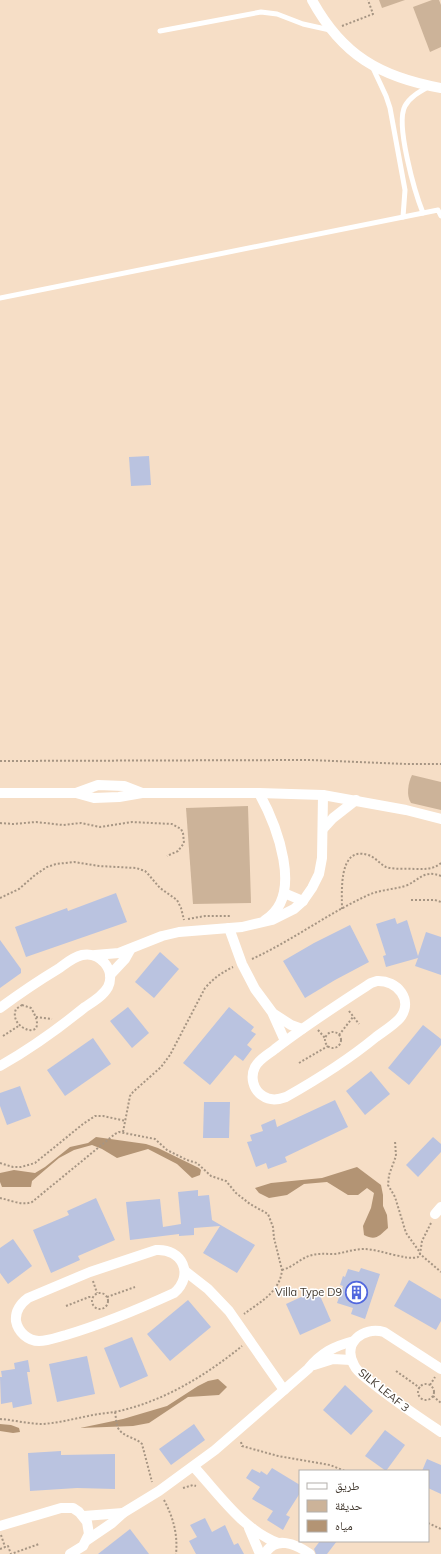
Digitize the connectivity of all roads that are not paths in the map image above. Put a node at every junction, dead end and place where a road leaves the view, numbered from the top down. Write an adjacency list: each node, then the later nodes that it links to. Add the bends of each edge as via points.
1 (312, 0): 2 (street)
2 (331, 30): 3 (lane, via 303,24 278,14 261,12); 4 (street, via 356,55)
3 (160, 31)
4 (371, 65): 5 (street, via 399,78); 9 (lane, via 390,108 405,190)
5 (430, 86): 6 (street); 7 (lane, via 409,99 401,117 408,163)
6 (441, 88)
7 (423, 213): 8 (lane, via 438,210); 9 (lane)
8 (441, 216)
9 (403, 217): 10 (lane)
10 (0, 298)
11 (0, 793): 12 (street, via 76,793 94,798 142,793)
12 (259, 793): 13 (street); 17 (street, via 276,828 285,876)
13 (323, 795): 14 (street); 16 (street)
14 (356, 800): 15 (street); 16 (street)
15 (441, 819)
16 (323, 829): 18 (street, via 319,874)
17 (284, 893): 18 (street); 19 (street, via 276,911)
18 (303, 901): 19 (street, via 283,916)
19 (260, 923): 20 (street)
20 (228, 928): 21 (street, via 179,932 162,936); 25 (street, via 255,989)
21 (130, 950): 22 (street); 23 (street)
22 (95, 955): 23 (street, via 105,963); 24 (street, via 77,957)
23 (110, 975): 28 (street, via 104,992 51,1034)
24 (0, 1008)
25 (272, 1012): 26 (street, via 281,1020); 27 (street)
26 (302, 1029): 27 (street); 27 (street, via 371,984 390,982 400,990 405,1001 399,1019 359,1051 286,1097 267,1099 257,1091 253,1073 259,1061)
27 (285, 1041)
28 (0, 1066)
29 (184, 1271): 29 (street, via 180,1259 169,1251 162,1250 116,1263 28,1298 22,1302 16,1313 18,1327 26,1337 38,1341 95,1326 174,1293 182,1283); 34 (street, via 219,1299)
30 (354, 1341): 31 (street, SILK LEAF 3, via 350,1353); 32 (street, via 328,1350); 33 (street, via 365,1332 378,1330)
31 (351, 1360): 32 (street, via 324,1361); 35 (street, SILK LEAF 3, via 358,1371 378,1388)
32 (308, 1369): 34 (street)
33 (441, 1369)
34 (284, 1390): 36 (street)
35 (441, 1432)
36 (194, 1467): 37 (street, via 161,1496); 40 (street)
37 (123, 1513): 38 (street); 41 (street)
38 (84, 1516): 39 (street, via 74,1508 61,1508); 41 (street, via 89,1528)
39 (0, 1526)
40 (248, 1527): 42 (street); 44 (street)
41 (87, 1540): 43 (street)
42 (278, 1543): 45 (street); 46 (street, via 288,1543)
43 (70, 1554)
44 (260, 1554)
45 (265, 1554)
46 (310, 1554)

